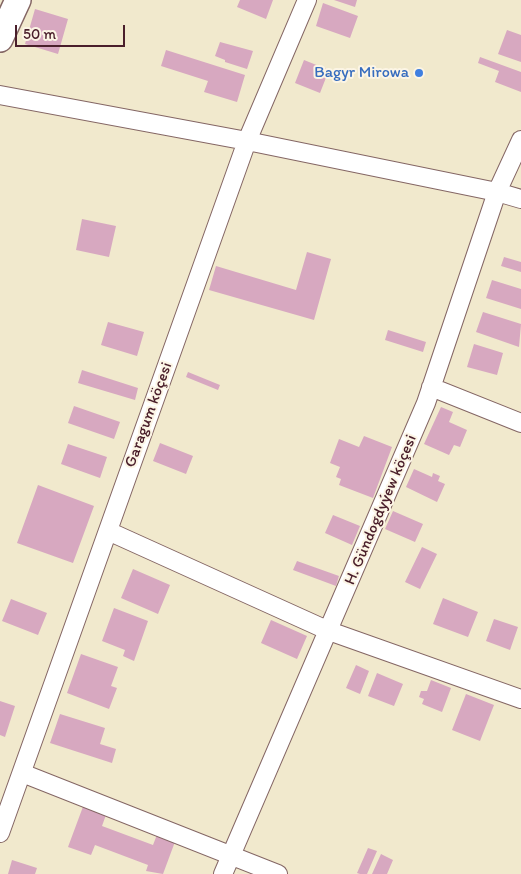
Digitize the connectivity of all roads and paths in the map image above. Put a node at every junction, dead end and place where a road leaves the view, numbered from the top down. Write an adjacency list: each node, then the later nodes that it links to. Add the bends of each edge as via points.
1 (18, 0): 3 (street)
2 (307, 0): 6 (street, Garagum köçesi)
3 (0, 39)
4 (0, 95): 6 (street)
5 (521, 140): 7 (street, H. Gündogdyýew köçesi)
6 (247, 141): 7 (street); 11 (street, Garagum köçesi)
7 (497, 192): 8 (street); 9 (street, H. Gündogdyýew köçesi)
8 (521, 200)
9 (432, 387): 10 (street); 12 (street, H. Gündogdyýew köçesi)
10 (521, 423)
11 (108, 531): 12 (street); 14 (street, Garagum köçesi)
12 (329, 631): 13 (street); 16 (street, H. Gündogdyýew köçesi)
13 (521, 699)
14 (22, 773): 15 (street, Garagum köçesi); 16 (street)
15 (0, 833)
16 (230, 855): 17 (street, H. Gündogdyýew köçesi); 18 (street)
17 (223, 874)
18 (278, 874)

